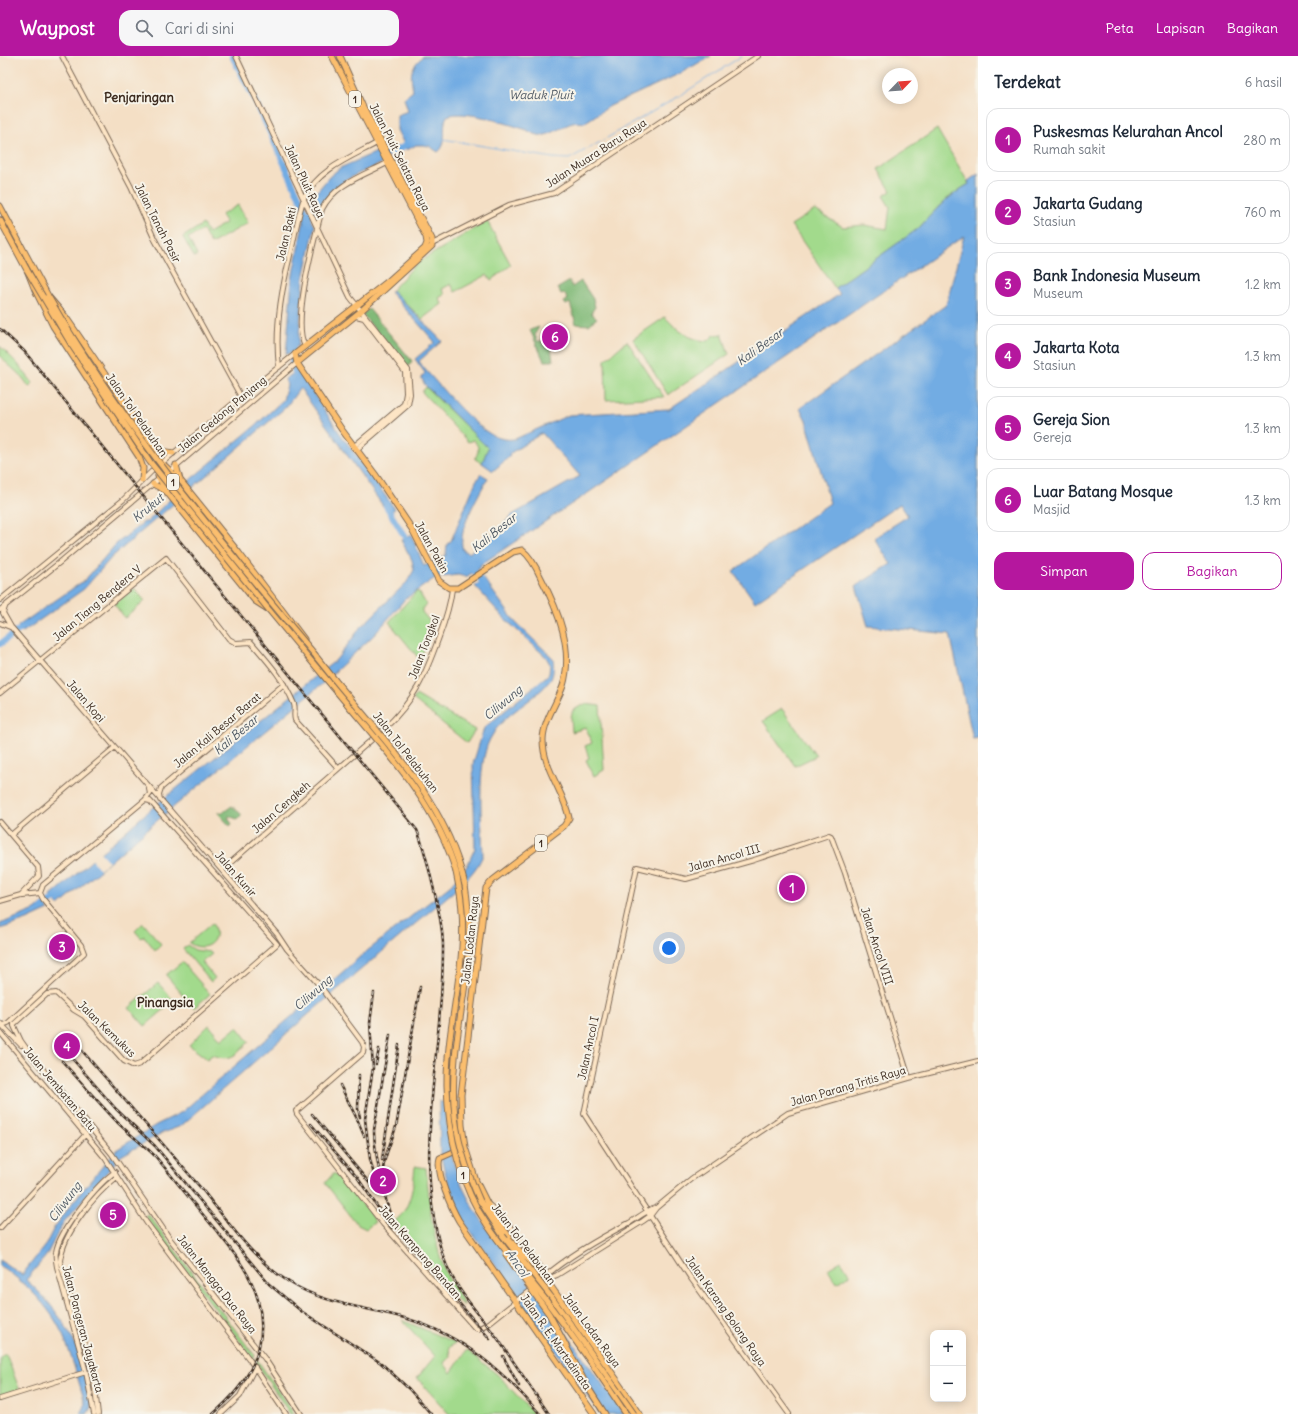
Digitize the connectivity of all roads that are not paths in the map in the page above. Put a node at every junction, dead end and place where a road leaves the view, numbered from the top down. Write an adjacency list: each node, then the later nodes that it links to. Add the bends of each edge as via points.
1 (62, 56): 25 (street, Jalan Tanah Pasir)
2 (236, 56): 8 (street, Jalan Pluit Raya)
3 (332, 56): 6 (highway, Jalan Pluit Selatan Raya / 1)
4 (340, 56): 6 (highway, Jalan Pluit Selatan Raya / 1)
5 (758, 56): 13 (street, Jalan Muara Baru Raya, via 554,193 509,205)
6 (379, 144): 7 (highway, Jalan Pluit Selatan Raya / 1); 8 (street, Jalan Bakti, via 328,169 308,190)
7 (388, 162): 12 (street, via 333,192); 13 (highway, Jalan Pluit Selatan Raya / 1)
8 (304, 198): 9 (street, Jalan Bakti)
9 (304, 203): 12 (street, Jalan Pluit Raya); 23 (street, Jalan Bakti, via 300,210 281,302 278,329)
10 (0, 206): 15 (highway, Jalan Tol Pelabuhan / 1)
11 (0, 220): 14 (highway, Jalan Tol Pelabuhan / 1)
12 (316, 225): 16 (street, Jalan Pluit Raya); 20 (street, via 305,286 301,333)
13 (430, 244): 16 (highway, Jalan Gedong Panjang); 17 (highway, Jalan Gedong Panjang, via 431,249)
14 (27, 270): 28 (highway, bridge, via 53,326); 46 (highway, Jalan Tol Pelabuhan / 1, bridge, via 70,344 146,456)
15 (48, 296): 27 (highway, bridge, via 65,316); 49 (highway, Jalan Tol Pelabuhan / 1, bridge, via 94,371 153,456)
16 (356, 305): 17 (street, Jalan Pluit Raya); 20 (highway, Jalan Gedong Panjang)
17 (361, 311): 18 (highway, Jalan Gedong Panjang); 19 (street, Jalan Pluit Raya)
18 (356, 316): 19 (street, via 362,317); 22 (highway, Jalan Gedong Panjang)
19 (374, 329): 29 (street, via 405,372 405,400 396,414)
20 (305, 346): 21 (highway, Jalan Gedong Panjang)
21 (294, 355): 22 (highway, Jalan Pakin); 23 (street, Jalan Gedong Panjang)
22 (295, 365): 24 (street, Jalan Gedong Panjang); 29 (highway, Jalan Pakin)
23 (280, 367): 24 (street, Jalan Bakti); 25 (street, Jalan Gedong Panjang)
24 (282, 376): 26 (street, Jalan Gedong Panjang)
25 (239, 399): 26 (street, Jalan Tanah Pasir); 30 (street, Jalan Gedong Panjang)
26 (243, 409): 32 (street, Jalan Gedong Panjang)
27 (148, 438): 30 (highway, via 162,451); 31 (highway)
28 (133, 446): 33 (highway); 36 (highway, via 141,463)
29 (355, 449): 42 (highway, Jalan Pakin, via 412,529 441,581)
30 (173, 454): 31 (street, Jalan Gedong Panjang)
31 (162, 463): 33 (street, Jalan Gedong Panjang); 34 (highway)
32 (176, 465): 34 (street, Jalan Gedong Panjang); 37 (highway)
33 (154, 470): 35 (highway); 36 (street, Jalan Gedong Panjang)
34 (169, 471): 35 (street, Jalan Gedong Panjang); 37 (highway)
35 (160, 478): 38 (street, Jalan Gedong Panjang); 39 (highway)
36 (142, 480): 40 (street, Jalan Gedong Panjang, via 123,500)
37 (181, 481): 49 (highway, bridge, via 280,606)
38 (153, 484): 39 (highway); 41 (street, Jalan Gedong Panjang)
39 (167, 492): 46 (highway, via 255,601)
40 (78, 537): 41 (street); 43 (street, Jalan Gedong Panjang)
41 (82, 543): 44 (street, Jalan Gedong Panjang)
42 (452, 589): 54 (street, Jalan Tongkol, via 450,606 435,650 412,699 384,729); 80 (highway, Jalan Lodan Raya / 1, via 461,586 516,550 524,552 538,572 555,605 566,651 562,686 543,742 545,758 570,818 564,826 486,888 461,1095)
43 (0, 600)
44 (5, 607): 45 (street, Jalan Gedong Panjang); 48 (street, Jalan Kopi, via 3,613)
45 (0, 610)
46 (269, 610): 92 (highway, Jalan Tol Pelabuhan / 1, bridge, via 408,779 435,819 450,852 461,897 463,940 447,1077 449,1118 461,1172 474,1202)
47 (0, 623): 48 (street, Jalan Kopi)
48 (11, 628): 50 (street, Jalan Kopi)
49 (316, 656): 93 (highway, Jalan Tol Pelabuhan / 1, bridge, via 423,788 440,816 459,861 468,903 469,946 455,1061 454,1114 461,1150 471,1181 485,1210)
50 (40, 662): 51 (street, Jalan Tiang Bendera V, via 166,558 229,639 236,642 251,642); 52 (street, Jalan Tiang Bendera V); 53 (street, Jalan Kopi)
51 (284, 684): 55 (street, via 295,707 295,720); 57 (street, Jalan Kali Besar Barat)
52 (0, 694)
53 (114, 748): 56 (street, Jalan Kopi); 62 (street)
54 (351, 757): 55 (street, Jalan Cengkeh)
55 (338, 768): 65 (street, Jalan Cengkeh)
56 (149, 787): 57 (street, via 154,790); 58 (street, via 150,794); 59 (street)
57 (161, 788): 59 (street)
58 (145, 800): 66 (street, via 49,879); 69 (street, Jalan Kunir, via 149,800)
59 (160, 800): 60 (street)
60 (170, 812): 65 (street, Jalan Kunir); 70 (street, Jalan Kunir)
61 (0, 822): 62 (street)
62 (11, 835): 67 (street, via 39,871 39,876)
63 (815, 839): 64 (street, Jalan Ancol III, via 686,879); 78 (street, Jalan Ancol VIII, via 829,835 833,838)
64 (637, 867): 87 (street, Jalan Ancol I, via 584,1111 585,1117)
65 (222, 870): 70 (street, Jalan Kunir)
66 (40, 893): 67 (street); 71 (street, via 83,948 83,956)
67 (22, 895): 68 (street)
68 (0, 901)
69 (276, 942): 72 (street, Jalan Kemukus, via 276,945 136,1066 124,1061 84,1016 58,994)
70 (309, 973): 73 (street, Jalan Kunir)
71 (47, 988): 72 (street); 74 (street, via 8,1023)
72 (50, 992): 76 (street, via 14,1024)
73 (330, 999): 97 (street, Jalan Kampung Bandan, via 362,1042 364,1050 296,1111 297,1115 378,1218 472,1326 478,1329 484,1326)
74 (1, 1025): 76 (street)
75 (0, 1032): 79 (street, Jalan Jembatan Batu)
76 (31, 1055): 81 (street, Jalan Jembatan Batu)
77 (978, 1061): 78 (street, Jalan Parang Tritis Raya)
78 (909, 1078): 86 (street, Jalan Parang Tritis Raya, via 784,1114 691,1179)
79 (86, 1134): 82 (street, Jalan Jembatan Batu); 91 (street)
80 (463, 1148): 96 (highway, Jalan Lodan Raya / 1, via 485,1201 497,1221); 97 (highway, Jalan R. E. Martadinata / 1, bridge, via 440,1158 443,1181 459,1221)
81 (119, 1165): 94 (street, Jalan Mangga Dua Raya)
82 (114, 1170): 83 (street, Jalan Mangga Dua Raya); 84 (street, Jalan Pangeran Jayakarta)
83 (117, 1177): 85 (street, Jalan Pangeran Jayakarta); 95 (street, Jalan Mangga Dua Raya, via 126,1194)
84 (84, 1205): 85 (street); 99 (street, Jalan Pangeran Jayakarta, via 62,1236 56,1252 57,1267)
85 (88, 1208): 98 (street, Jalan Pangeran Jayakarta, via 63,1246 60,1261)
86 (656, 1208): 87 (street, Jalan Parang Tritis Raya); 89 (street, Jalan Parang Tritis Raya)
87 (647, 1210): 88 (street, Jalan Parang Tritis Raya); 89 (street, Jalan Ancol I)
88 (640, 1216): 90 (street); 96 (street, Jalan Parang Tritis Raya, via 610,1232)
89 (650, 1216): 90 (street, Jalan Parang Tritis Raya); 118 (street, Jalan Karang Bolong Raya, via 690,1277)
90 (643, 1221): 96 (street, Jalan Parang Tritis Raya)
91 (0, 1228)
92 (495, 1236): 114 (highway, bridge, via 549,1314 581,1378); 115 (highway, Jalan Tol Pelabuhan / 1, bridge, via 566,1327)
93 (503, 1236): 106 (highway, bridge, via 524,1254 552,1288); 116 (highway, Jalan Tol Pelabuhan / 1, bridge, via 556,1303)
94 (179, 1250): 95 (street); 112 (street, Jalan Mangga Dua Raya, via 265,1359)
95 (171, 1256): 102 (street, Jalan Mangga Dua Raya)
96 (544, 1279): 97 (street, Jalan Kampung Bandan); 106 (highway, Jalan Lodan Raya / 1)
97 (517, 1301): 113 (highway, Jalan R. E. Martadinata / 1)
98 (79, 1327): 99 (street, via 77,1330); 100 (street, Jalan Pangeran Jayakarta)
99 (74, 1329): 101 (street, Jalan Pangeran Jayakarta)
100 (81, 1333): 101 (street); 109 (street, Jalan Pangeran Jayakarta, via 93,1373)
101 (75, 1335): 103 (street, Jalan Pangeran Jayakarta)
102 (255, 1367): 104 (street, Jalan Mangga Dua Raya); 105 (street)
103 (85, 1372): 107 (street); 108 (street, Jalan Pangeran Jayakarta)
104 (261, 1376): 105 (street); 111 (street, Jalan Mangga Dua Raya)
105 (250, 1378): 110 (street, via 236,1400)
106 (623, 1390): 117 (highway, Jalan Lodan Raya / 1)
107 (0, 1399)
108 (94, 1414)
109 (98, 1414)
110 (221, 1414)
111 (286, 1414)
112 (301, 1414)
113 (594, 1414)
114 (604, 1414)
115 (626, 1414)
116 (634, 1414)
117 (640, 1414)
118 (789, 1414)

